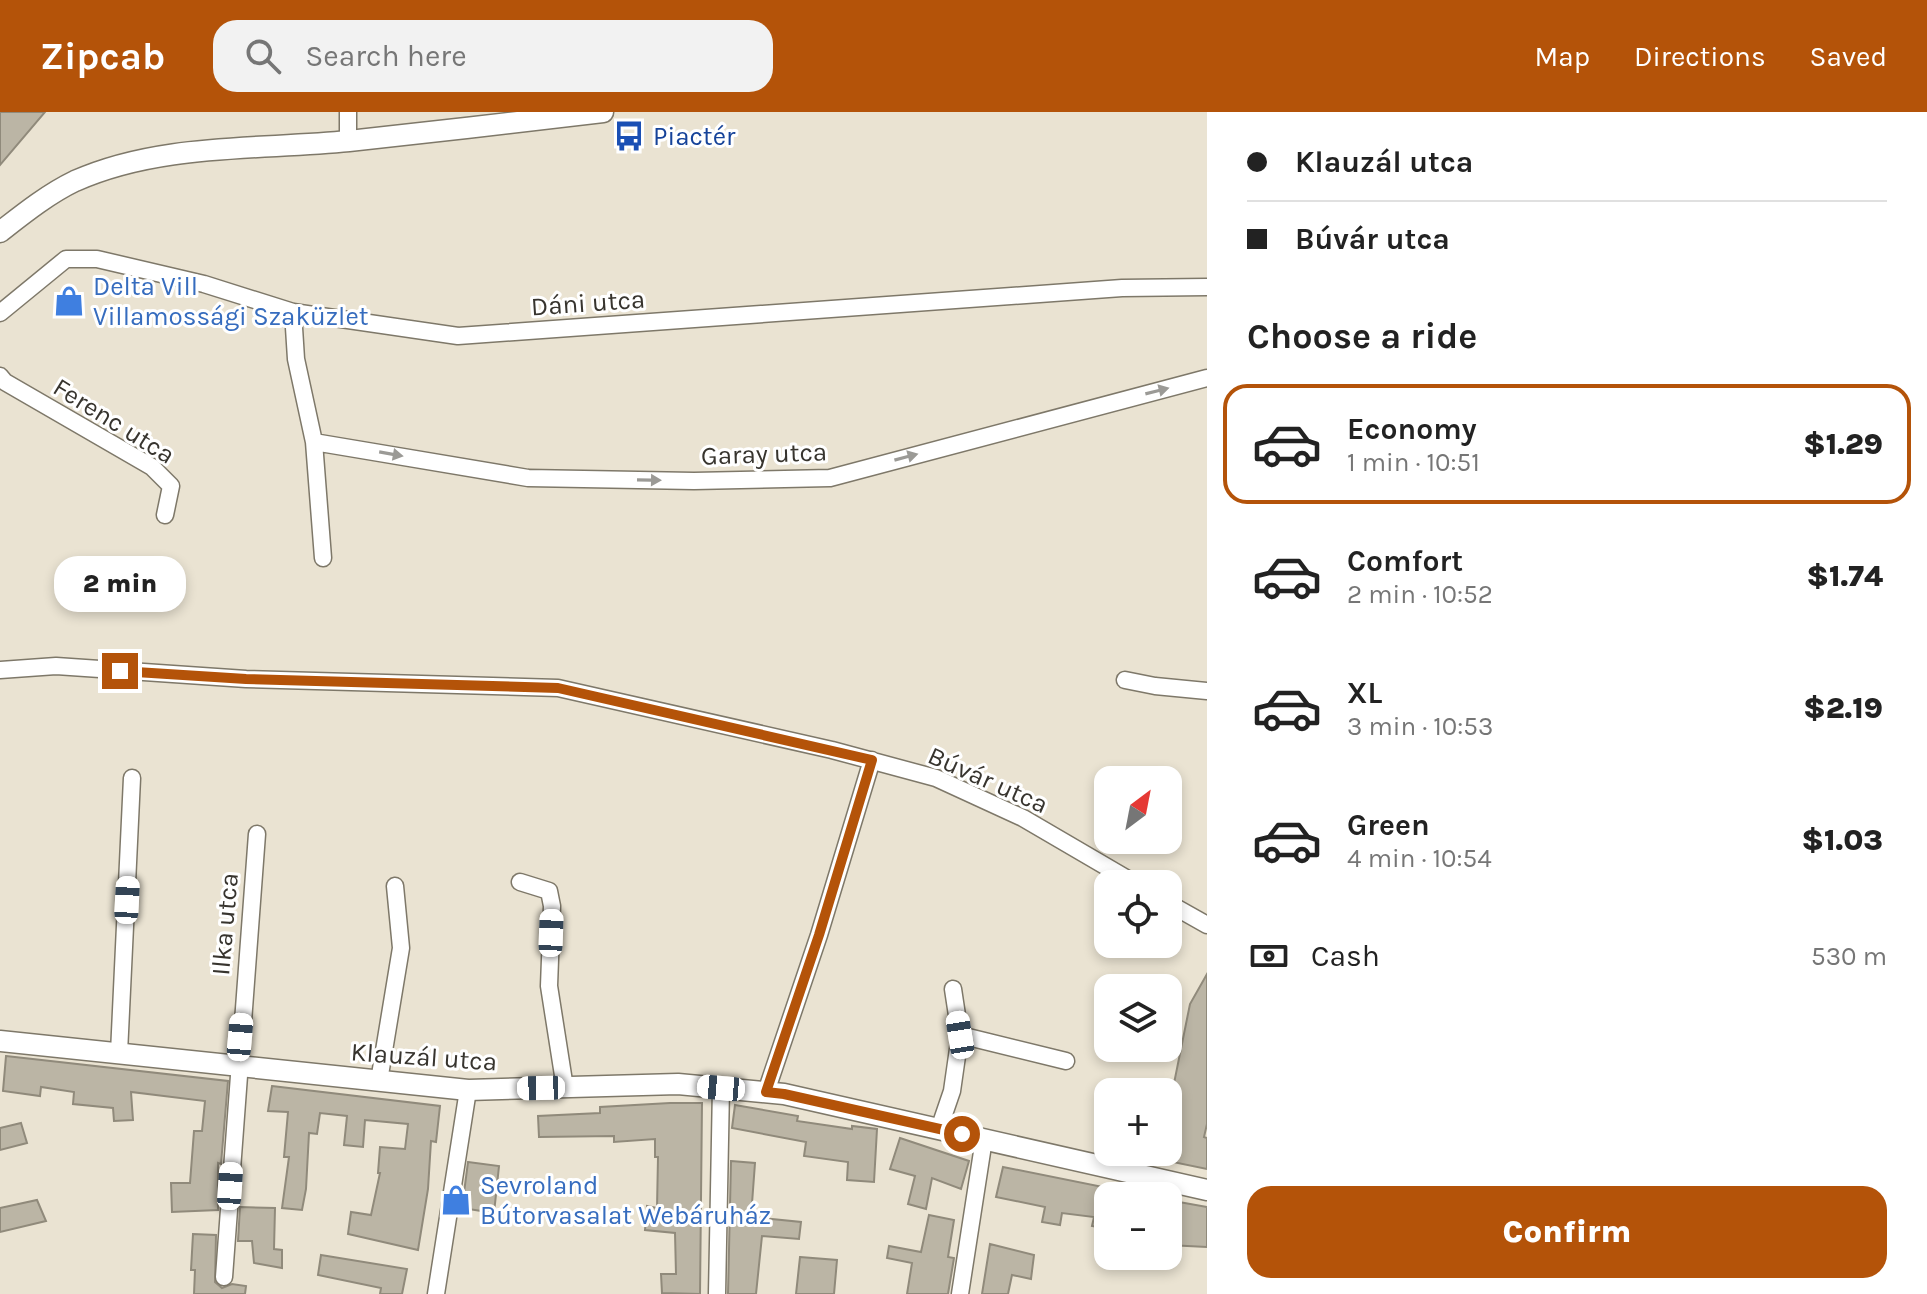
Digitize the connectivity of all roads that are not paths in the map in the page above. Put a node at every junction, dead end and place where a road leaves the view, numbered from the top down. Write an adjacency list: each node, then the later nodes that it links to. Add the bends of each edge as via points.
1 (348, 112): 3 (street)
2 (603, 112): 3 (street)
3 (348, 141): 4 (street, via 176,153 120,165 73,182)
4 (0, 232)
5 (1207, 287): 6 (street, Dáni utca, via 1122,288 458,336)
6 (293, 312): 7 (street, Dáni utca, via 97,259 66,259); 10 (street, via 296,359)
7 (0, 313)
8 (1207, 378): 10 (street, Garay utca, one-way to 8, via 528,478 830,478)
9 (2, 383): 11 (street, Ferenc utca, via 152,467 171,486)
10 (314, 442): 12 (street)
11 (165, 515)
12 (323, 558)
13 (0, 670): 16 (street, Búvár utca, via 56,666 246,679 558,688)
14 (1125, 680): 15 (street)
15 (1207, 691)
16 (872, 760): 19 (street, Búvár utca, via 936,778 1023,818); 34 (street)
17 (132, 778): 27 (street)
18 (257, 834): 29 (street, Ilka utca)
19 (1112, 870)
20 (520, 882): 31 (street, via 549,891 549,986)
21 (395, 886): 30 (street, via 401,948)
22 (1182, 911): 23 (street)
23 (1207, 925)
24 (953, 989): 25 (street)
25 (960, 1035): 28 (street); 35 (street, via 952,1091)
26 (0, 1041): 27 (street, Klauzál utca)
27 (119, 1053): 29 (street, Klauzál utca)
28 (1066, 1061)
29 (238, 1065): 30 (street, Klauzál utca); 38 (street)
30 (379, 1081): 33 (street, Klauzál utca)
31 (565, 1088): 32 (street, Klauzál utca); 33 (street, Klauzál utca)
32 (721, 1088): 34 (street, Klauzál utca); 40 (street)
33 (468, 1090): 39 (street)
34 (766, 1092): 35 (street, Klauzál utca)
35 (939, 1129): 36 (street, Klauzál utca)
36 (984, 1139): 37 (street, Klauzál utca); 41 (street)
37 (1207, 1190)
38 (224, 1277)
39 (436, 1294)
40 (717, 1294)
41 (960, 1294)

